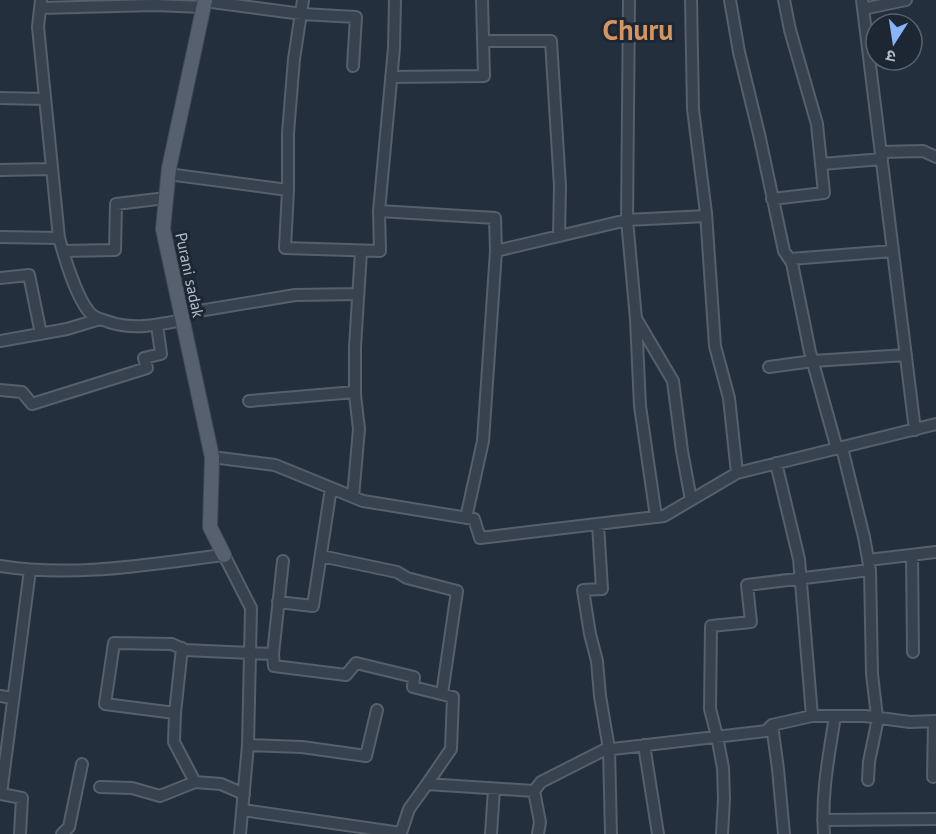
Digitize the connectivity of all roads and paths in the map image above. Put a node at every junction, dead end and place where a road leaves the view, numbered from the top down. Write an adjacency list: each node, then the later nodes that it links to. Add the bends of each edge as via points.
1 (303, 0): 13 (street)
2 (395, 0): 16 (street)
3 (483, 0): 14 (street)
4 (629, 0): 30 (street)
5 (691, 0): 29 (street, via 693,109)
6 (730, 0): 27 (street)
7 (784, 0): 21 (street, via 817,124)
8 (906, 0): 12 (street)
9 (96, 3): 10 (street); 11 (street)
10 (204, 3): 13 (street); 24 (main road, Purani sadak)
11 (40, 4): 18 (street)
12 (863, 4): 19 (street)
13 (302, 14): 15 (street, via 356,17); 25 (street, via 288,134)
14 (483, 41): 16 (street, via 484,76); 31 (street, via 551,41 560,186)
15 (353, 66)
16 (391, 77): 28 (street)
17 (0, 98): 18 (street)
18 (44, 99): 22 (street)
19 (882, 156): 20 (street, via 923,151); 21 (street); 37 (street)
20 (936, 157)
21 (822, 164): 27 (street, via 824,193)
22 (52, 169): 23 (street); 33 (street)
23 (0, 170)
24 (168, 174): 25 (street); 26 (main road, Purani sadak)
25 (288, 190): 35 (street, via 285,248)
26 (166, 198): 34 (street, via 116,204 115,250); 41 (main road, Purani sadak, via 163,229)
27 (772, 200): 38 (street, via 783,251)
28 (379, 211): 35 (street, via 380,252); 36 (street, via 495,218)
29 (706, 216): 30 (street); 58 (street, via 715,346 729,398)
30 (627, 220): 31 (street); 43 (street)
31 (559, 236): 36 (street)
32 (0, 237): 33 (street)
33 (59, 238): 34 (street)
34 (63, 251): 42 (street, via 79,294 92,315)
35 (361, 251): 40 (street)
36 (496, 251): 63 (street, via 483,441)
37 (893, 251): 38 (street); 47 (street)
38 (790, 259): 48 (street)
39 (0, 278): 45 (street, via 29,275)
40 (358, 294): 41 (street, via 295,295); 51 (street)
41 (182, 317): 44 (street); 56 (main road, Purani sadak)
42 (100, 319): 44 (street, via 122,326); 45 (street)
43 (636, 320): 61 (street, via 673,381); 62 (street, via 640,406)
44 (157, 325): 50 (street, via 161,354 144,357 147,368 32,404 22,392)
45 (40, 334): 46 (street)
46 (0, 341)
47 (906, 355): 48 (street); 54 (street)
48 (813, 361): 49 (street); 55 (street)
49 (769, 367)
50 (0, 390)
51 (356, 392): 52 (street); 60 (street, via 358,429)
52 (249, 401)
53 (936, 424): 54 (street)
54 (915, 430): 55 (street)
55 (839, 448): 57 (street); 70 (street, via 854,491)
56 (212, 457): 59 (street, via 275,465); 66 (main road, Purani sadak, via 210,527)
57 (776, 464): 58 (street); 73 (street, via 799,559)
58 (738, 473): 61 (street)
59 (331, 488): 60 (street); 68 (street)
60 (353, 497): 63 (street)
61 (691, 501): 62 (street)
62 (656, 517): 64 (street)
63 (466, 518): 64 (street, via 474,519 480,538)
64 (598, 524): 92 (street, via 602,590 583,590)
65 (936, 552): 67 (street)
66 (224, 555): 72 (street, via 88,570); 76 (street, via 250,608)
67 (912, 555): 70 (street); 77 (street)
68 (321, 556): 74 (street, via 312,606); 79 (street, via 397,572 457,591)
69 (283, 561): 74 (street)
70 (869, 565): 73 (street); 86 (street, via 872,674)
71 (0, 567): 72 (street)
72 (30, 570): 81 (street)
73 (800, 580): 84 (street); 89 (street, via 747,585 751,622 711,626 710,709)
74 (278, 602): 78 (street)
75 (182, 648): 76 (street); 83 (street); 83 (street, via 114,643 105,704)
76 (250, 652): 78 (street); 90 (street)
77 (913, 652)
78 (273, 654): 79 (street, via 274,666 346,675 356,663 414,676 413,687)
79 (442, 694): 98 (street, via 453,697 451,749)
80 (0, 696): 81 (street)
81 (13, 698): 93 (street)
82 (377, 710): 90 (street, via 366,756 302,747)
83 (175, 713): 97 (street, via 174,742)
84 (812, 716): 85 (street); 88 (street)
85 (835, 716): 86 (street); 105 (street)
86 (878, 717): 87 (street); 96 (street)
87 (935, 721): 95 (street)
88 (772, 724): 89 (street, via 766,730); 115 (street)
89 (717, 736): 91 (street); 114 (street, via 723,768)
90 (248, 745): 102 (street)
91 (644, 745): 92 (street); 113 (street)
92 (609, 749): 101 (street, via 541,782); 112 (street)
93 (3, 752): 107 (street, via 1,794 22,798)
94 (82, 764): 108 (street, via 69,827)
95 (933, 777)
96 (868, 780)
97 (195, 782): 99 (street, via 160,796 132,788); 102 (street, via 221,784)
98 (427, 784): 100 (street); 106 (street, via 409,809 401,833)
99 (100, 787)
100 (494, 789): 101 (street); 110 (street)
101 (534, 791): 111 (street, via 540,822)
102 (244, 794): 103 (street)
103 (243, 810): 106 (street); 109 (street)
104 (936, 819): 105 (street)
105 (823, 820): 116 (street)
106 (373, 831)
107 (20, 834)
108 (62, 834)
109 (240, 834)
110 (491, 834)
111 (538, 834)
112 (611, 834)
113 (658, 834)
114 (722, 834)
115 (784, 834)
116 (824, 834)

